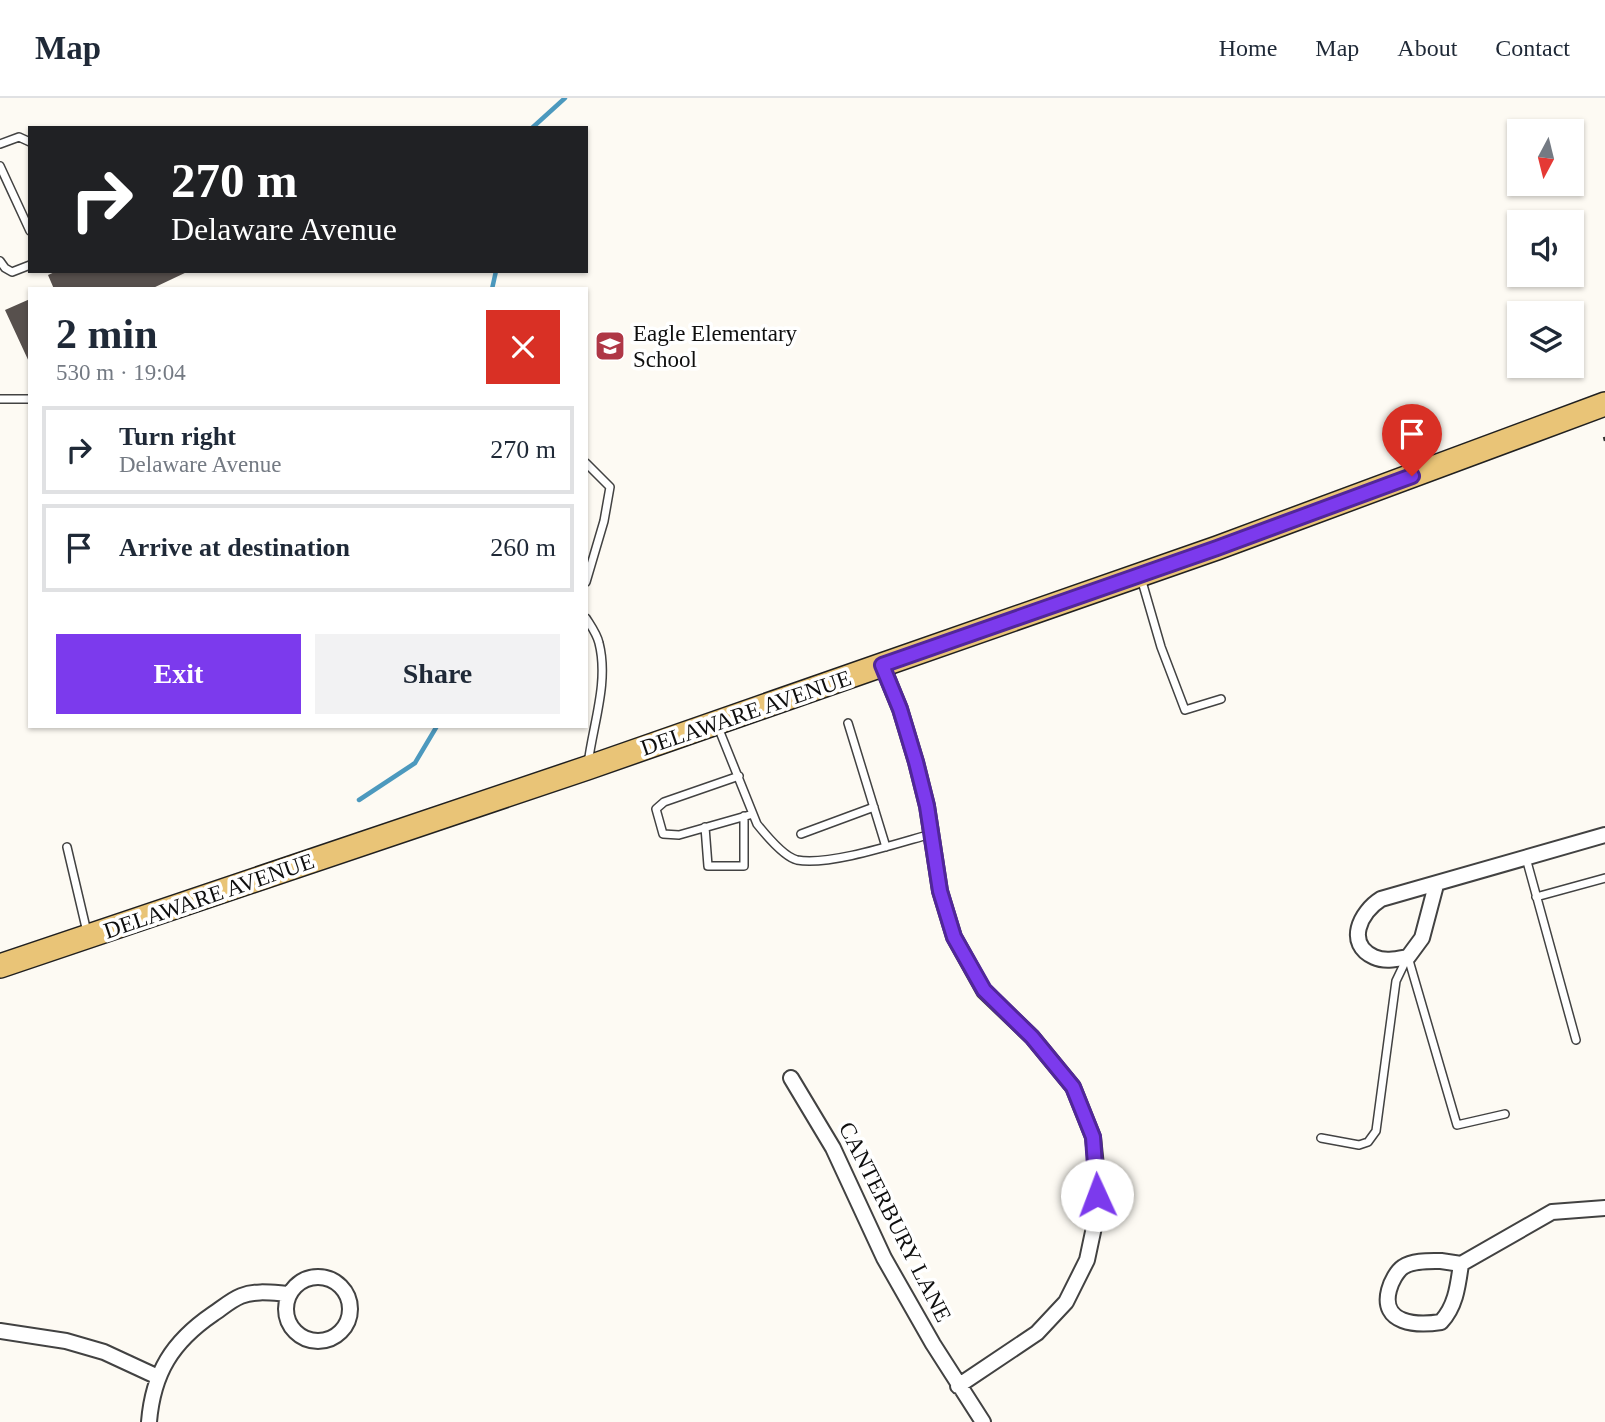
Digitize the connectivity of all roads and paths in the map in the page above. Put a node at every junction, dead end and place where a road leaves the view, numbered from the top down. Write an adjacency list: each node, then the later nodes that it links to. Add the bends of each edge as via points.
1 (28, 141): 2 (lane, via 19,137)
2 (0, 144)
3 (0, 166): 4 (lane)
4 (28, 227)
5 (0, 261): 6 (lane, via 12,272)
6 (28, 266)
7 (28, 399): 8 (lane)
8 (0, 400)
9 (1605, 404): 11 (main road, DELAWARE AVENUE)
10 (588, 465): 12 (lane, via 610,487)
11 (1140, 574): 14 (main road, DELAWARE AVENUE); 15 (lane, via 1185,710)
12 (588, 575)
13 (588, 622): 18 (lane, via 602,660)
14 (882, 665): 16 (main road, DELAWARE AVENUE); 25 (street, via 916,762)
15 (1221, 699)
16 (716, 723): 18 (main road, DELAWARE AVENUE); 19 (lane)
17 (848, 723): 20 (lane)
18 (587, 768): 33 (main road, DELAWARE AVENUE)
19 (739, 776): 21 (lane); 23 (lane, via 664,802 656,809 663,834 679,835)
20 (874, 807): 24 (lane); 28 (lane)
21 (753, 814): 22 (lane); 28 (lane, via 767,837 794,860 820,860)
22 (744, 816): 23 (lane); 23 (lane, via 744,866 708,866)
23 (705, 827)
24 (801, 834)
25 (931, 834): 28 (lane); 45 (street, via 940,891 954,937 984,990 1032,1037 1073,1087 1093,1137 1097,1176 1097,1213 1087,1260 1066,1302 1037,1333)
26 (1605, 835): 29 (street)
27 (67, 847): 33 (lane)
28 (886, 847)
29 (1525, 857): 31 (street); 32 (lane)
30 (1605, 878): 32 (lane)
31 (1436, 885): 34 (street, via 1422,938); 34 (street, via 1381,899 1359,921 1360,939 1375,958)
32 (1536, 897): 36 (lane)
33 (89, 936): 35 (main road, DELAWARE AVENUE)
34 (1408, 957): 38 (lane, via 1457,1125); 39 (lane, via 1396,981 1376,1131 1359,1145)
35 (0, 966)
36 (1576, 1040)
37 (791, 1078): 45 (street, CANTERBURY LANE, via 833,1148 884,1258)
38 (1505, 1114)
39 (1321, 1138)
40 (1605, 1208): 41 (street, via 1552,1212)
41 (1461, 1264): 41 (street, via 1450,1312 1441,1322 1414,1324 1392,1313 1387,1298 1390,1286 1404,1267 1430,1261)
42 (289, 1294): 42 (street, via 306,1279 327,1279 345,1292 347,1322 333,1337 304,1338 289,1324); 44 (street, via 239,1297 195,1326 173,1350)
43 (0, 1331): 44 (street, via 104,1352)
44 (158, 1377): 46 (street)
45 (958, 1385): 47 (street, CANTERBURY LANE)
46 (149, 1422)
47 (984, 1422)

